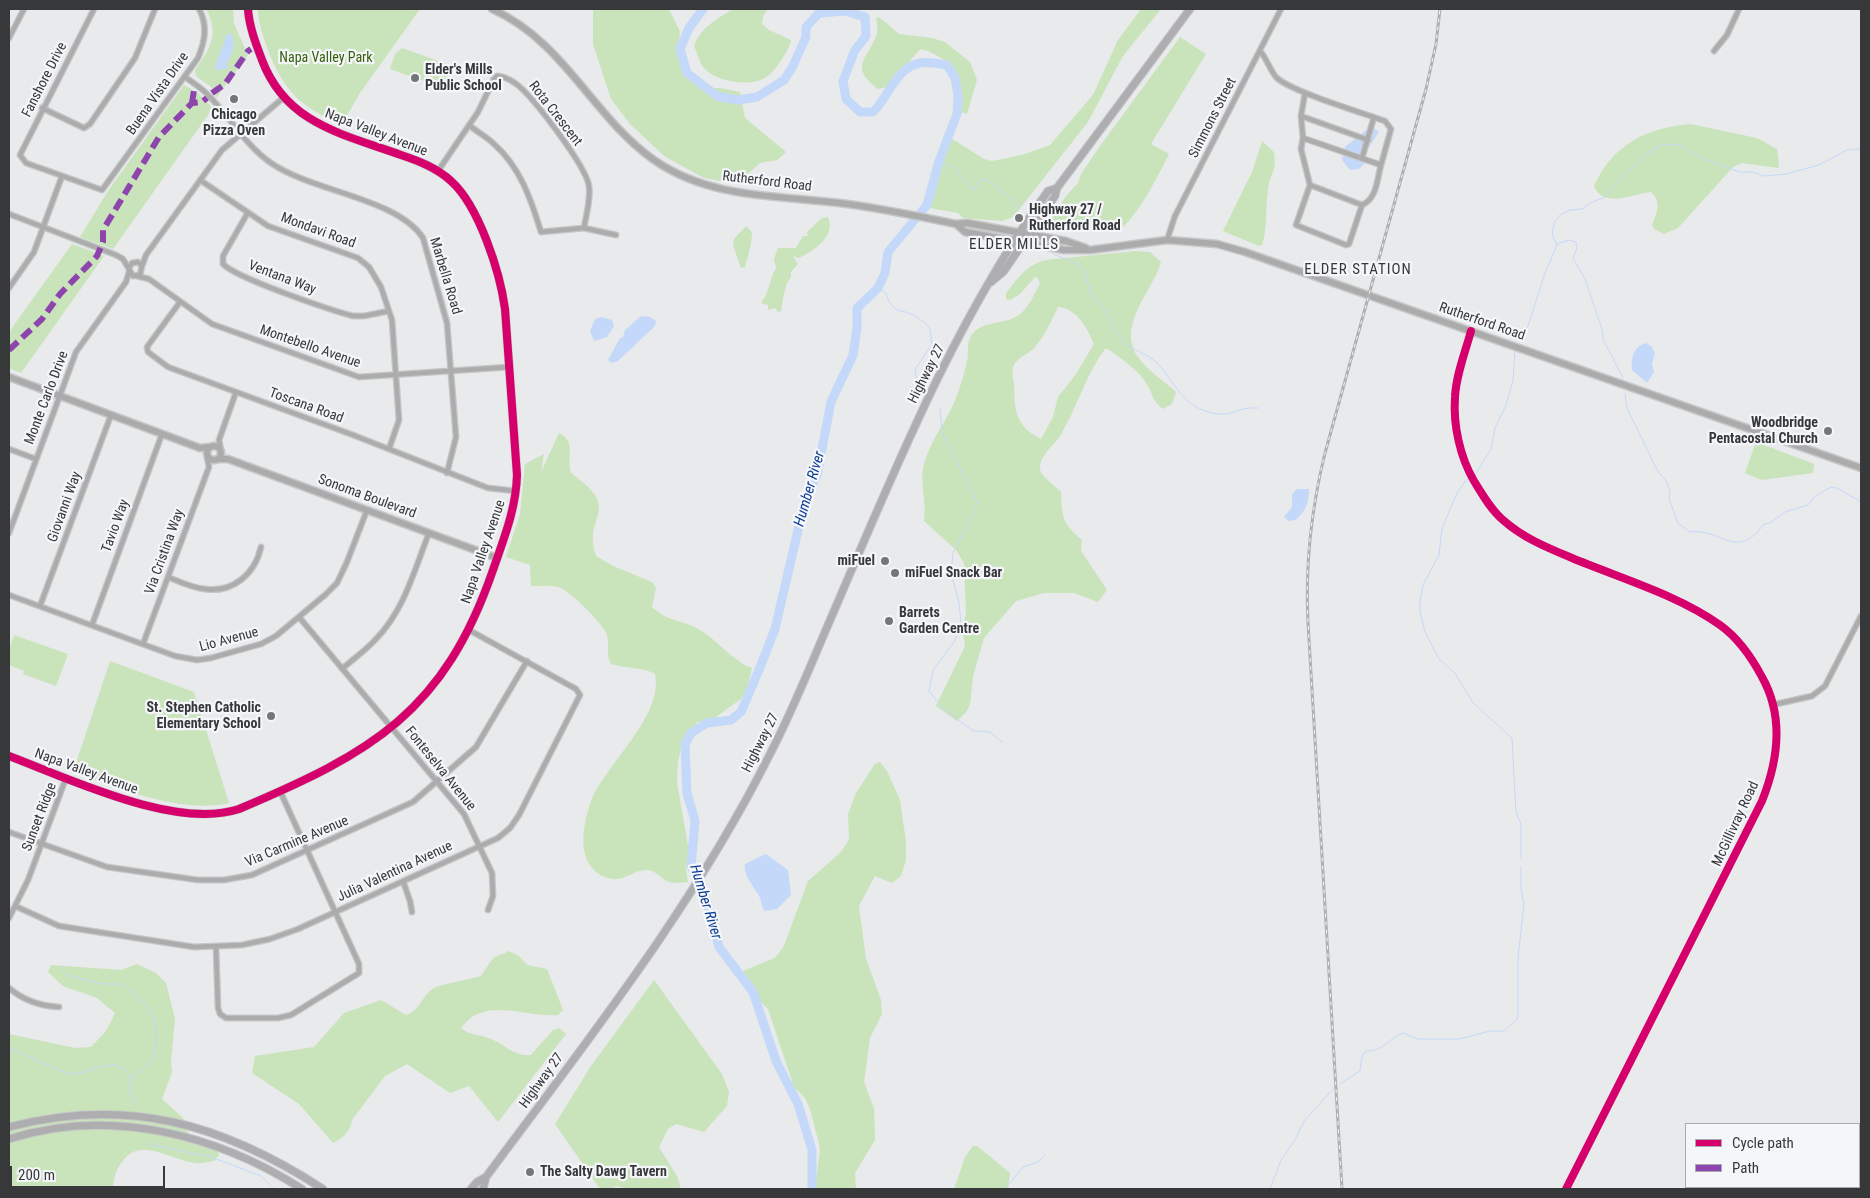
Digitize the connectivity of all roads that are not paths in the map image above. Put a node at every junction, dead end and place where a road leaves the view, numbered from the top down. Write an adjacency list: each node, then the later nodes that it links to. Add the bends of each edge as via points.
1 (24, 9): 10 (street)
2 (94, 9): 16 (street, Fanshore Drive)
3 (155, 9): 16 (street, via 135,58 90,124 84,128 77,126)
4 (199, 9): 13 (street, Buena Vista Drive, via 205,26 204,43)
5 (248, 9): 15 (street, Napa Valley Avenue, via 250,25 266,68)
6 (492, 9): 34 (street, Rutherford Road, via 544,42 632,142 679,175 736,193 890,211)
7 (1190, 9): 30 (main road, Highway 27)
8 (1282, 9): 11 (street, Simmons Street)
9 (1740, 9): 12 (street, via 1727,35)
10 (9, 38)
11 (1260, 51): 14 (street, via 1268,59 1277,78); 40 (street, Simmons Street, via 1176,216)
12 (1714, 51)
13 (185, 77): 20 (street, Marbella Road, via 209,96); 29 (street, Buena Vista Drive)
14 (1305, 92): 17 (street); 18 (street)
15 (283, 98): 20 (street); 25 (street, Napa Valley Avenue, via 317,123)
16 (42, 108): 26 (street, Fanshore Drive, via 20,155 24,162)
17 (1301, 116): 21 (street); 22 (street)
18 (1374, 117): 22 (street); 24 (street, via 1389,124 1391,130)
19 (469, 126): 25 (street, Rota Crescent); 36 (street, via 494,144 516,168 532,201 541,232); 36 (street, Rota Crescent, via 497,76 504,76 515,83 546,118 583,169 589,185)
20 (241, 133): 27 (street, via 222,150); 58 (street, Marbella Road, via 271,163 298,178 398,214 415,227 422,238 448,323)
21 (1303, 138): 23 (street); 28 (street, via 1301,149)
22 (1368, 140): 23 (street)
23 (1362, 158): 24 (street)
24 (1381, 165): 31 (street, via 1374,194)
25 (438, 171): 57 (street, Napa Valley Avenue, via 463,194 478,218 503,298)
26 (62, 176): 29 (street, Fanshore Drive, via 96,189 102,190); 35 (street)
27 (200, 180): 33 (street, Mondavi Road); 44 (street)
28 (1310, 185): 31 (street); 31 (street, via 1296,222 1298,228 1346,245 1351,241)
29 (107, 186)
30 (1057, 188): 37 (main road, Highway 27, via 1048,191); 39 (main road, Highway 27)
31 (1362, 205)
32 (9, 214): 35 (street)
33 (248, 214): 55 (street, Mondavi Road, via 268,226 358,258 377,280); 55 (street, Ventana Way, via 223,256 226,266 248,278 348,315 364,316)
34 (956, 224): 37 (street, Rutherford Road, via 967,223); 41 (street, Rutherford Road, via 965,232)
35 (44, 227): 45 (street); 53 (street, via 34,252)
36 (584, 228): 38 (street)
37 (1018, 233): 39 (street, Rutherford Road); 41 (main road, Highway 27)
38 (616, 235)
39 (1028, 235): 42 (main road, Highway 27); 43 (street, Rutherford Road, via 1066,241)
40 (1167, 240): 43 (street, Rutherford Road); 56 (street, Rutherford Road, via 1217,244 1245,252)
41 (1012, 242): 42 (street, Rutherford Road); 52 (main road, Highway 27)
42 (1023, 243): 43 (street, Rutherford Road, via 1064,250); 52 (main road, Highway 27, via 1004,271)
43 (1090, 250)
44 (146, 255): 46 (street); 47 (street)
45 (123, 259): 46 (street); 48 (street)
46 (135, 262): 47 (street); 48 (street)
47 (143, 268): 49 (street); 50 (street, Montebello Avenue)
48 (129, 270): 49 (street, Montebello Avenue); 51 (street, Monte Carlo Drive)
49 (136, 276): 50 (street, Montebello Avenue); 51 (street, Monte Carlo Drive)
50 (149, 279): 54 (street, Montebello Avenue)
51 (126, 282): 62 (street, Monte Carlo Drive, via 80,344)
52 (990, 282): 116 (main road, Highway 27, via 911,433 788,720 746,801 642,964)
53 (9, 288)
54 (180, 302): 59 (street, Montebello Avenue, via 212,324 350,375); 61 (street, Toscana Road, via 150,342 148,352 168,367)
55 (389, 311): 59 (street, Mondavi Road)
56 (1471, 331): 76 (street, Rutherford Road); 95 (street, McGillivray Road, via 1455,398 1460,448 1482,493 1502,520 1530,539 1691,607 1720,626 1756,665 1768,688)
57 (509, 367): 58 (street, Montebello Avenue); 78 (street, Napa Valley Avenue)
58 (452, 371): 59 (street, Montebello Avenue); 77 (street, Marbella Road, via 456,437)
59 (396, 375): 69 (street, Mondavi Road, via 399,420)
60 (9, 377): 62 (street)
61 (236, 392): 65 (street); 69 (street, Toscana Road)
62 (59, 396): 63 (street); 73 (street, Monte Carlo Drive)
63 (111, 415): 64 (street); 87 (street, Giovanni Way)
64 (162, 434): 67 (street); 90 (street, Tavio Way)
65 (219, 440): 66 (street); 70 (street)
66 (210, 447): 67 (street); 70 (street); 71 (street)
67 (200, 448): 71 (street)
68 (9, 449): 73 (street)
69 (389, 449): 77 (street, Toscana Road)
70 (221, 451): 72 (street, Sonoma Boulevard); 74 (street)
71 (207, 457): 74 (street); 75 (street)
72 (228, 459): 74 (street, Sonoma Boulevard); 79 (street, Sonoma Boulevard)
73 (36, 460): 80 (street, Monte Carlo Drive)
74 (217, 460): 75 (street, Via Cristina Way)
75 (209, 467): 85 (street, Via Cristina Way)
76 (1860, 467)
77 (447, 473): 78 (street, Toscana Road, via 488,488)
78 (516, 491): 84 (street, Napa Valley Avenue, via 512,515)
79 (367, 510): 82 (street, Sonoma Boulevard); 89 (street, Lio Avenue, via 337,583)
80 (11, 520): 81 (street, Monte Carlo Drive)
81 (9, 533)
82 (429, 533): 84 (street, Sonoma Boulevard); 94 (street, via 396,614 375,641)
83 (261, 548): 85 (street, via 258,561 250,572 230,586 206,590)
84 (497, 558): 91 (street, Napa Valley Avenue)
85 (168, 577): 92 (street, Via Cristina Way)
86 (9, 595): 87 (street, Lio Avenue)
87 (40, 606): 90 (street, Lio Avenue)
88 (1861, 616): 95 (street, via 1825,686 1812,696)
89 (299, 617): 92 (street, Lio Avenue, via 269,640 203,660 184,659); 94 (street, Fonteselva Avenue)
90 (92, 625): 92 (street, Lio Avenue)
91 (469, 630): 93 (street, Julia Valentina Avenue); 96 (street, Napa Valley Avenue, via 437,681)
92 (143, 644)
93 (527, 661): 99 (street, Via Carmine Avenue, via 476,747); 103 (street, Julia Valentina Avenue, via 576,689 579,698 515,822 504,834)
94 (342, 668): 96 (street, Fonteselva Avenue)
95 (1772, 705): 121 (street, McGillivray Road, via 1777,748 1762,801)
96 (392, 728): 99 (street, Fonteselva Avenue); 100 (street, Napa Valley Avenue, via 346,760)
97 (9, 756): 98 (street, Napa Valley Avenue)
98 (66, 778): 100 (street, Napa Valley Avenue, via 135,803 204,814 232,811); 102 (street, Sunset Ridge)
99 (438, 782): 103 (street, Fonteselva Avenue, via 464,814); 104 (street, Via Carmine Avenue, via 402,808)
100 (280, 791): 104 (street)
101 (9, 832): 102 (street, Via Carmine Avenue)
102 (42, 844): 104 (street, Via Carmine Avenue, via 94,864 205,881 252,875); 106 (street, Sunset Ridge)
103 (480, 846): 105 (street, Julia Valentina Avenue); 107 (street, Fonteselva Avenue, via 494,884)
104 (308, 851): 108 (street)
105 (402, 882): 108 (street, Julia Valentina Avenue); 109 (street)
106 (15, 906): 110 (street, Sunset Ridge); 111 (street, Julia Valentina Avenue, via 59,926 179,946)
107 (488, 910)
108 (336, 912): 111 (street, Julia Valentina Avenue, via 275,938); 111 (street, via 359,964 359,973 291,1015 278,1018 223,1017 218,1008)
109 (412, 912)
110 (9, 918)
111 (216, 948)
112 (9, 988): 113 (street, via 30,1001)
113 (59, 1007)
114 (9, 1128): 118 (main road, via 63,1117 92,1115 166,1120 200,1128 252,1148)
115 (9, 1139): 117 (main road, via 64,1128 108,1126 159,1130 227,1150)
116 (486, 1177): 119 (main road, Highway 27); 120 (main road, Highway 27)
117 (302, 1189)
118 (323, 1189)
119 (471, 1189)
120 (484, 1189)
121 (1566, 1189)

